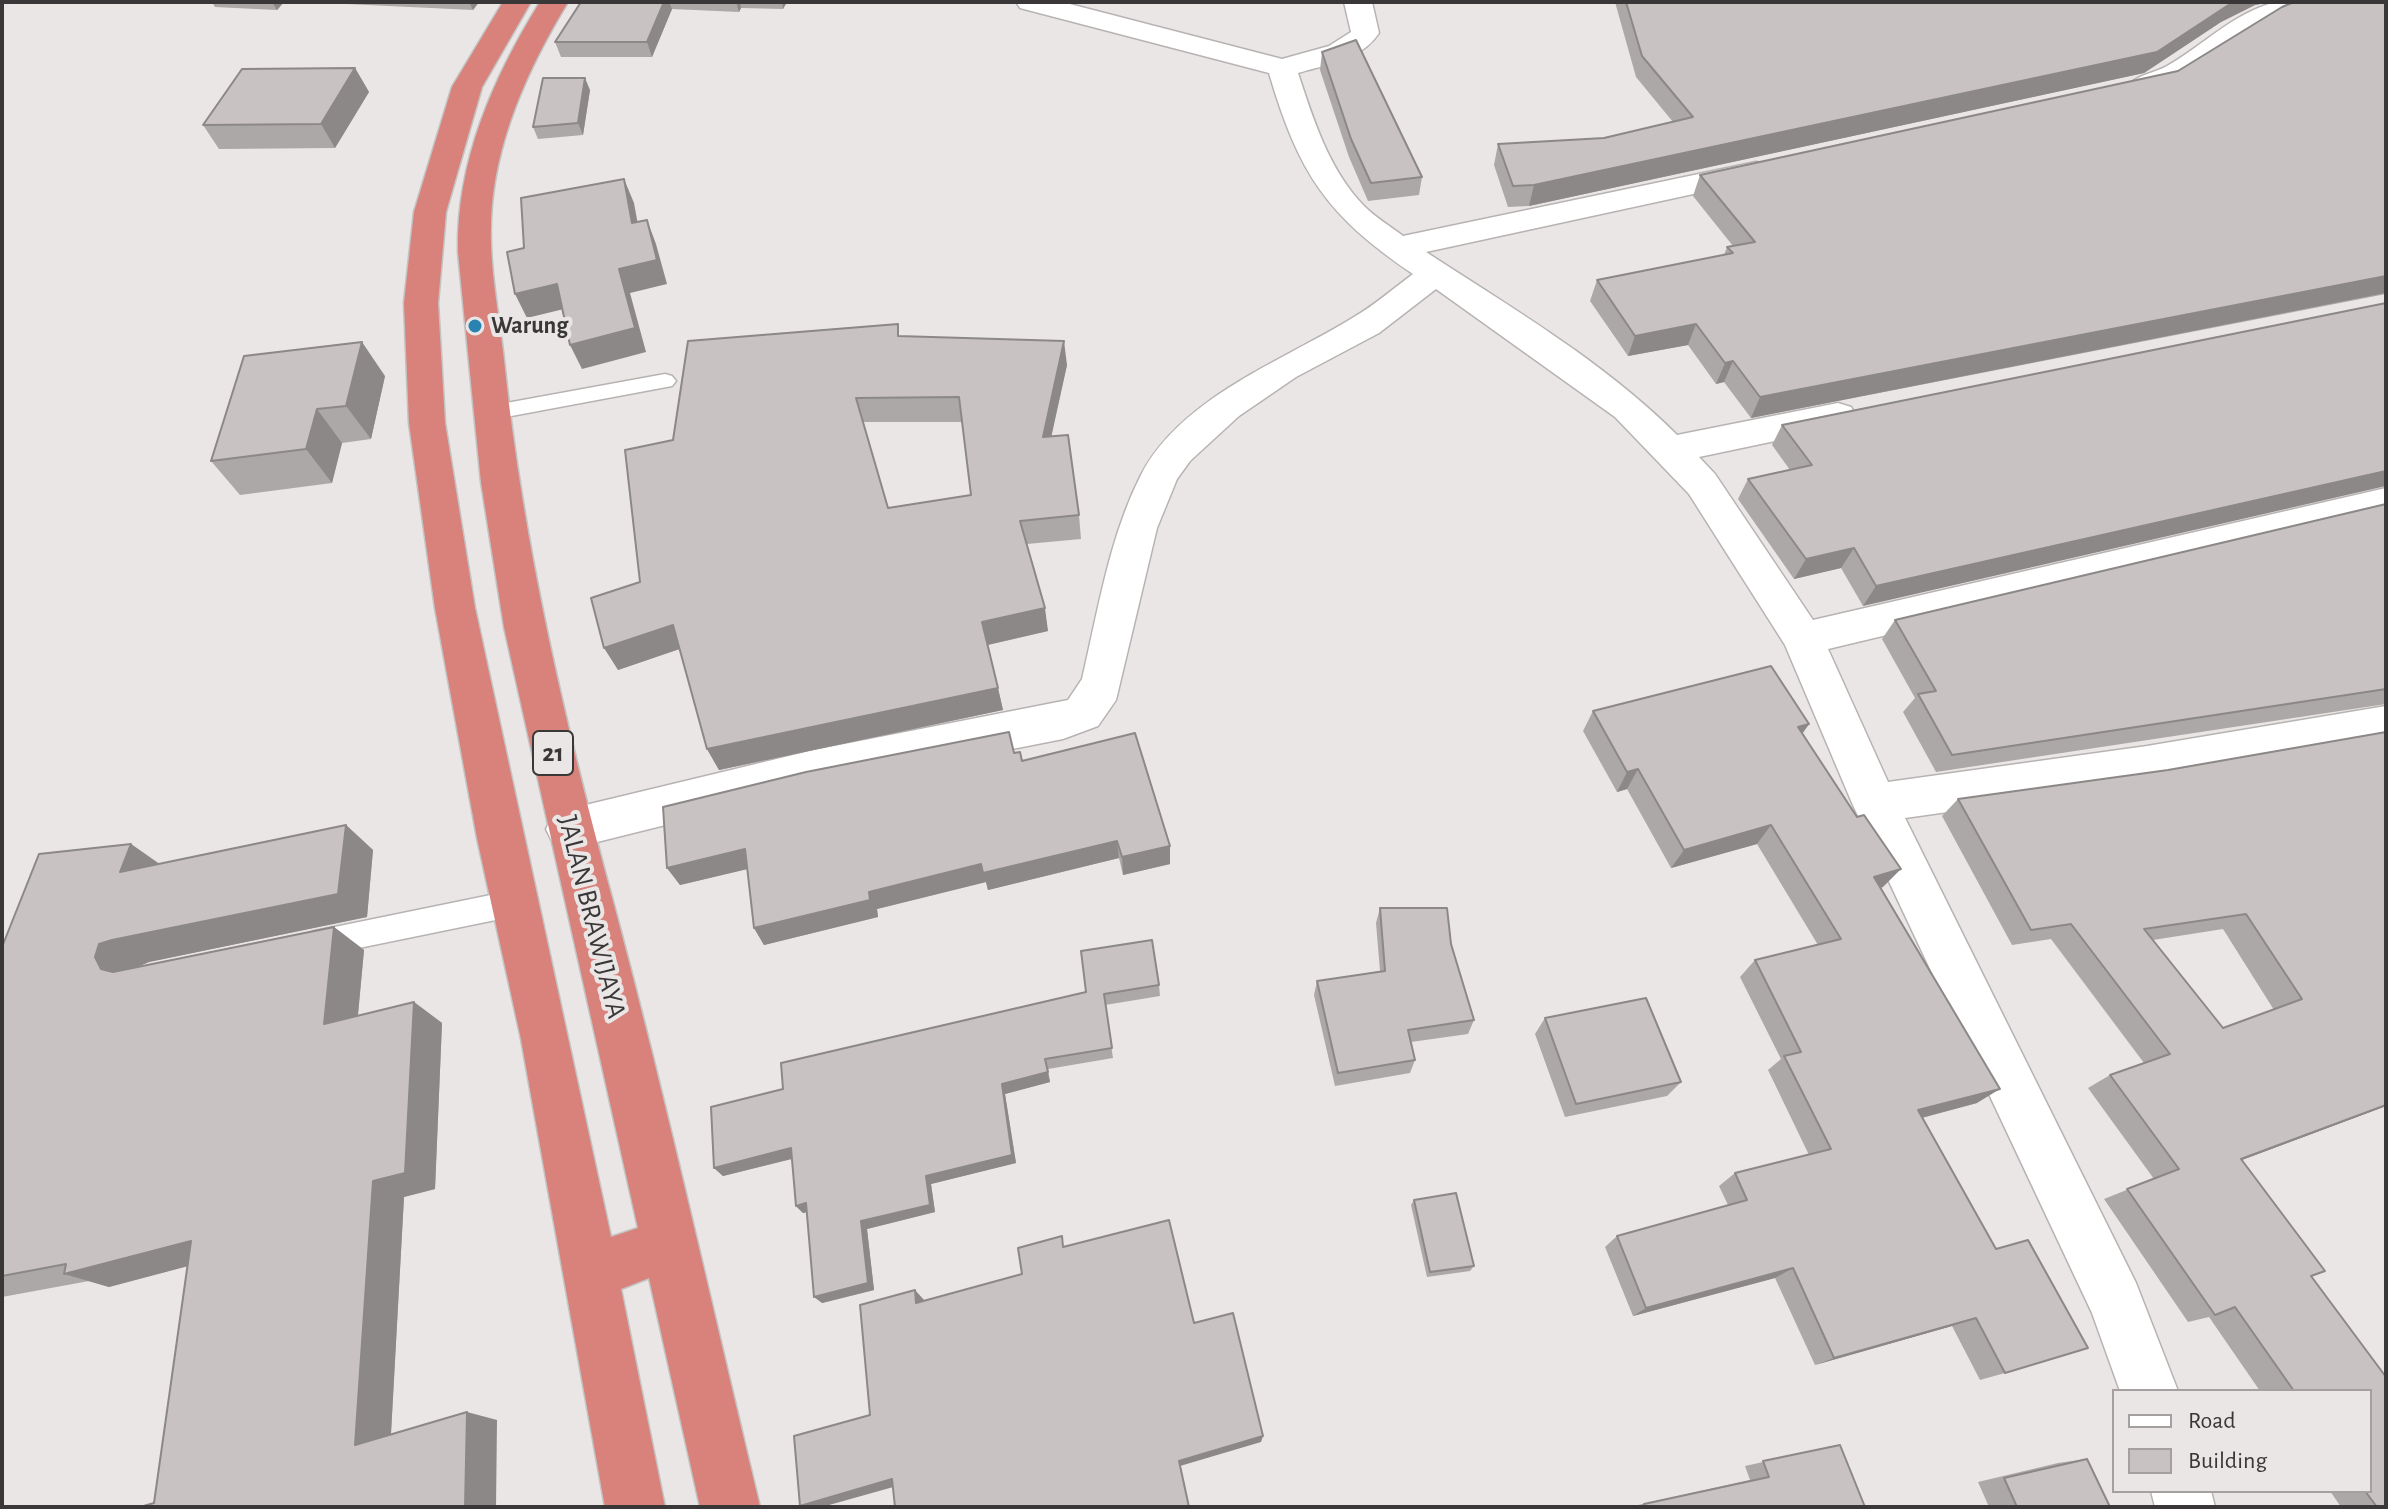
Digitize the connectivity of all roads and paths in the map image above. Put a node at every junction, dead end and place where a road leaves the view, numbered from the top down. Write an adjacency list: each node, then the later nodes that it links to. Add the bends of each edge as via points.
1 (517, 2): 20 (highway, via 467,87 449,137 430,212 421,303 427,423 455,608)
2 (554, 2): 13 (highway, JALAN BRAWIJAYA / 21, via 504,98 475,206)
3 (1030, 2): 6 (street)
4 (1358, 2): 6 (street, via 1365,33 1360,40)
5 (2328, 2): 7 (street, via 2273,11 2185,68 2154,83)
6 (1282, 68): 9 (street, via 1297,117 1325,177 1353,213)
7 (2116, 91)
8 (1779, 165): 9 (street)
9 (1397, 248): 10 (street)
10 (1435, 274): 14 (street, via 1628,408); 19 (street, via 1367,325 1283,369 1226,407 1177,452 1160,475 1138,528 1103,679 1083,713 1022,732 911,748)
11 (665, 381): 13 (lane)
12 (1872, 410): 14 (street)
13 (490, 413): 19 (highway, JALAN BRAWIJAYA / 21, via 515,577)
14 (1669, 450): 16 (street, via 1702,484)
15 (2386, 502): 16 (street)
16 (1803, 639): 18 (street)
17 (2386, 724): 18 (street, via 2147,765)
18 (1875, 803): 24 (street, via 2116,1303)
19 (569, 829): 22 (highway, JALAN BRAWIJAYA / 21)
20 (515, 903): 21 (lane); 23 (highway)
21 (289, 949)
22 (670, 1243): 23 (highway); 26 (highway, JALAN BRAWIJAYA / 21)
23 (590, 1273): 25 (highway)
24 (2148, 1389)
25 (635, 1507)
26 (730, 1507)

